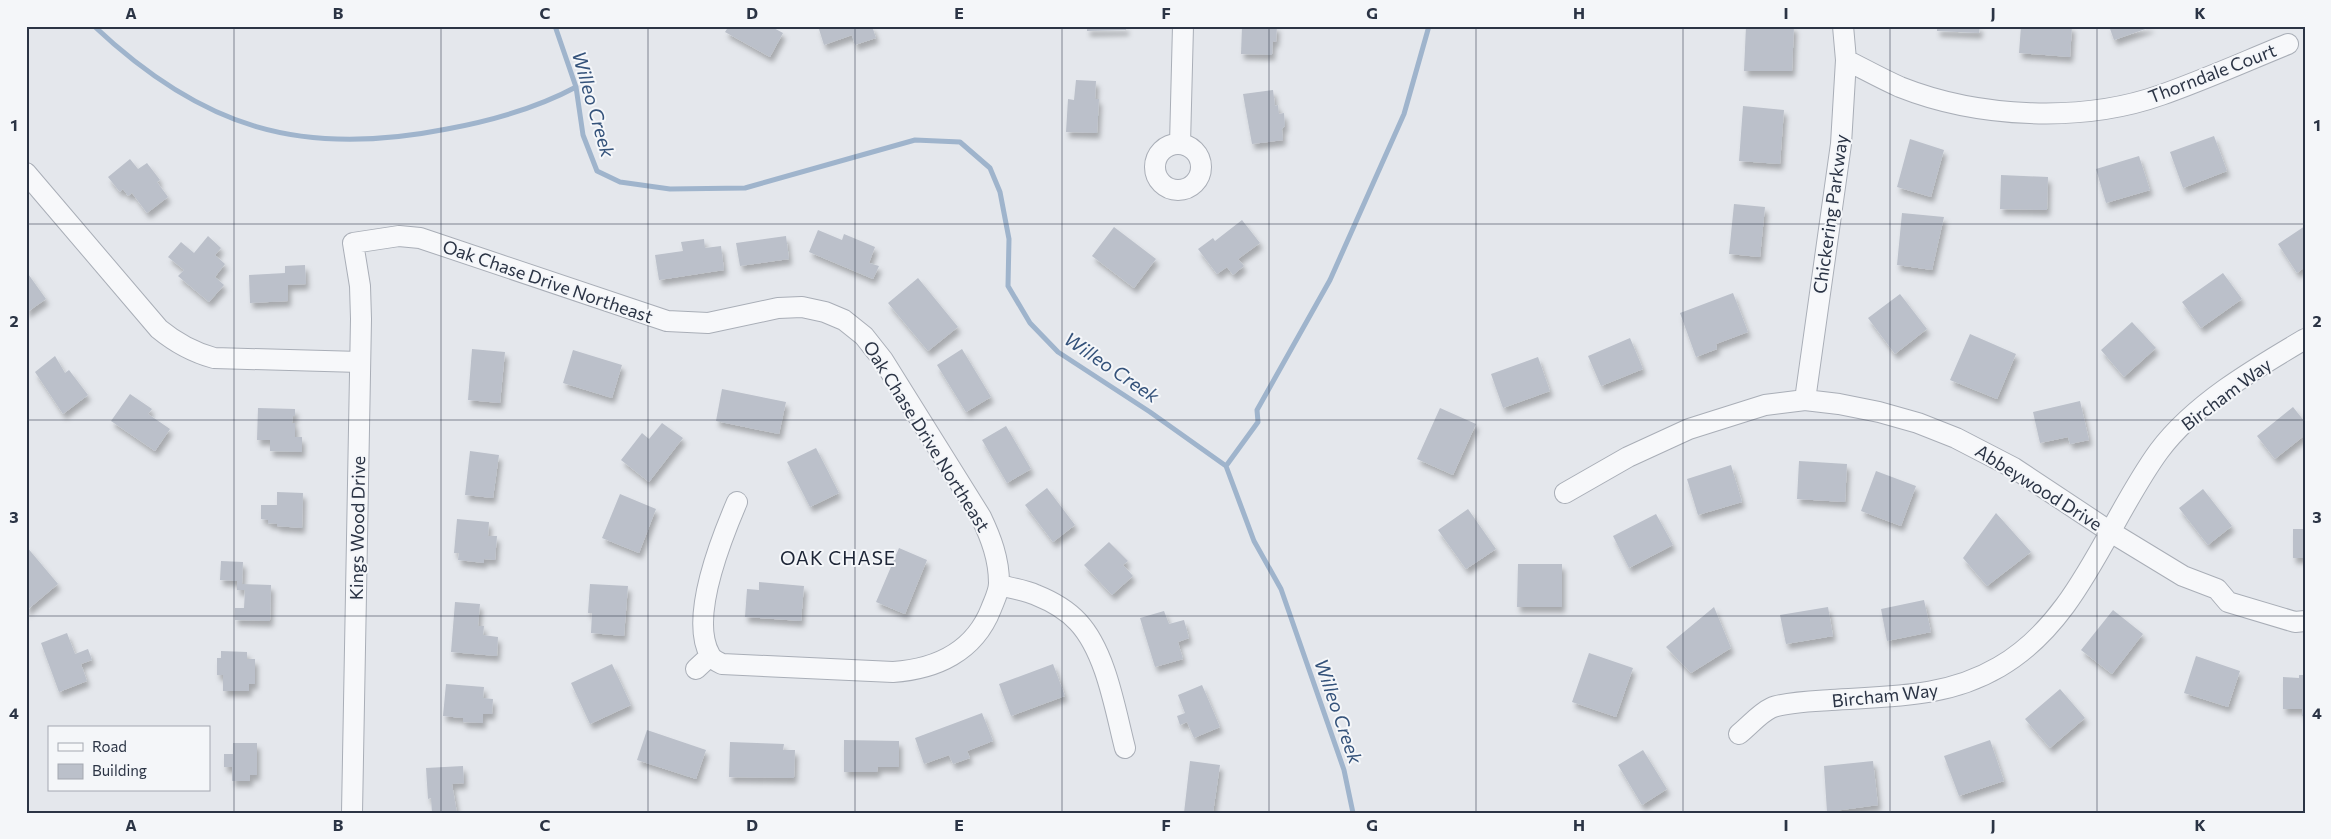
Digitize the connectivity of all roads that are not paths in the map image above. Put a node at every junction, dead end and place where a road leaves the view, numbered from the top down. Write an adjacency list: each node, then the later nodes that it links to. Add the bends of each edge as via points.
1 (1183, 26): 5 (street)
2 (1843, 26): 4 (street, Chickering Parkway)
3 (2288, 44): 4 (street, Thorndale Court, via 2160,96 2114,107 2060,113 2006,112 1952,103 1901,87)
4 (1846, 60): 10 (street, Chickering Parkway, via 1841,144)
5 (1180, 144)
6 (26, 173): 9 (street, via 159,329 174,342 214,358)
7 (353, 243): 9 (street, Kings Wood Drive, via 360,286); 14 (street, Oak Chase Drive Northeast, via 399,236 420,238 667,322 708,323 778,308 825,312 844,320 864,336 883,360 981,517 998,563)
8 (2305, 339): 13 (street, Bircham Way, via 2261,365 2187,419 2160,450)
9 (360, 362): 18 (street, Kings Wood Drive)
10 (1804, 400): 11 (street, Abbeywood Drive, via 1765,405 1689,429 1628,457); 13 (street, Abbeywood Drive, via 1878,412 1956,438 2014,468)
11 (1566, 493)
12 (737, 502): 14 (street, Oak Chase Drive Northeast, via 712,564 707,590 703,663 912,671 949,658 965,647 986,620)
13 (2109, 531): 15 (street, Abbeywood Drive, via 2183,576 2217,589 2228,602 2295,622); 16 (street, Bircham Way, via 2057,617 2031,644 2000,667 1970,682 1933,693 1808,702 1772,708)
14 (999, 585): 17 (street, via 1035,594 1078,622 1091,640 1103,667)
15 (2305, 621)
16 (1740, 734)
17 (1125, 748)
18 (352, 813)

